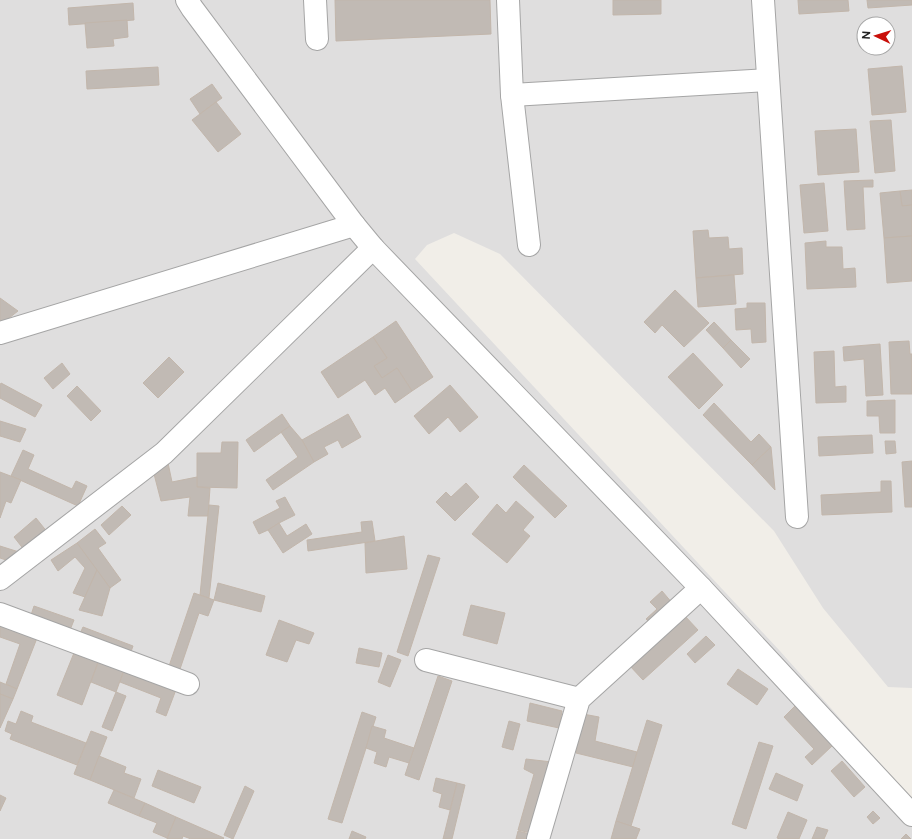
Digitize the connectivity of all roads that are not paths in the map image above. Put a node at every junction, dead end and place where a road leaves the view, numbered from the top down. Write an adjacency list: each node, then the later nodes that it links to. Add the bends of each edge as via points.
1 (187, 0): 8 (street)
2 (315, 0): 5 (street)
3 (508, 0): 7 (street)
4 (763, 0): 6 (street)
5 (317, 39)
6 (768, 80): 7 (street); 12 (street)
7 (512, 95): 9 (street)
8 (354, 225): 10 (street); 11 (street)
9 (529, 245)
10 (373, 248): 13 (street, via 164,453); 14 (street)
11 (0, 333)
12 (797, 517)
13 (0, 579)
14 (702, 588): 18 (street); 19 (street)
15 (0, 614): 17 (street)
16 (426, 660): 18 (street)
17 (188, 684)
18 (579, 699): 20 (street)
19 (912, 815)
20 (538, 839)

